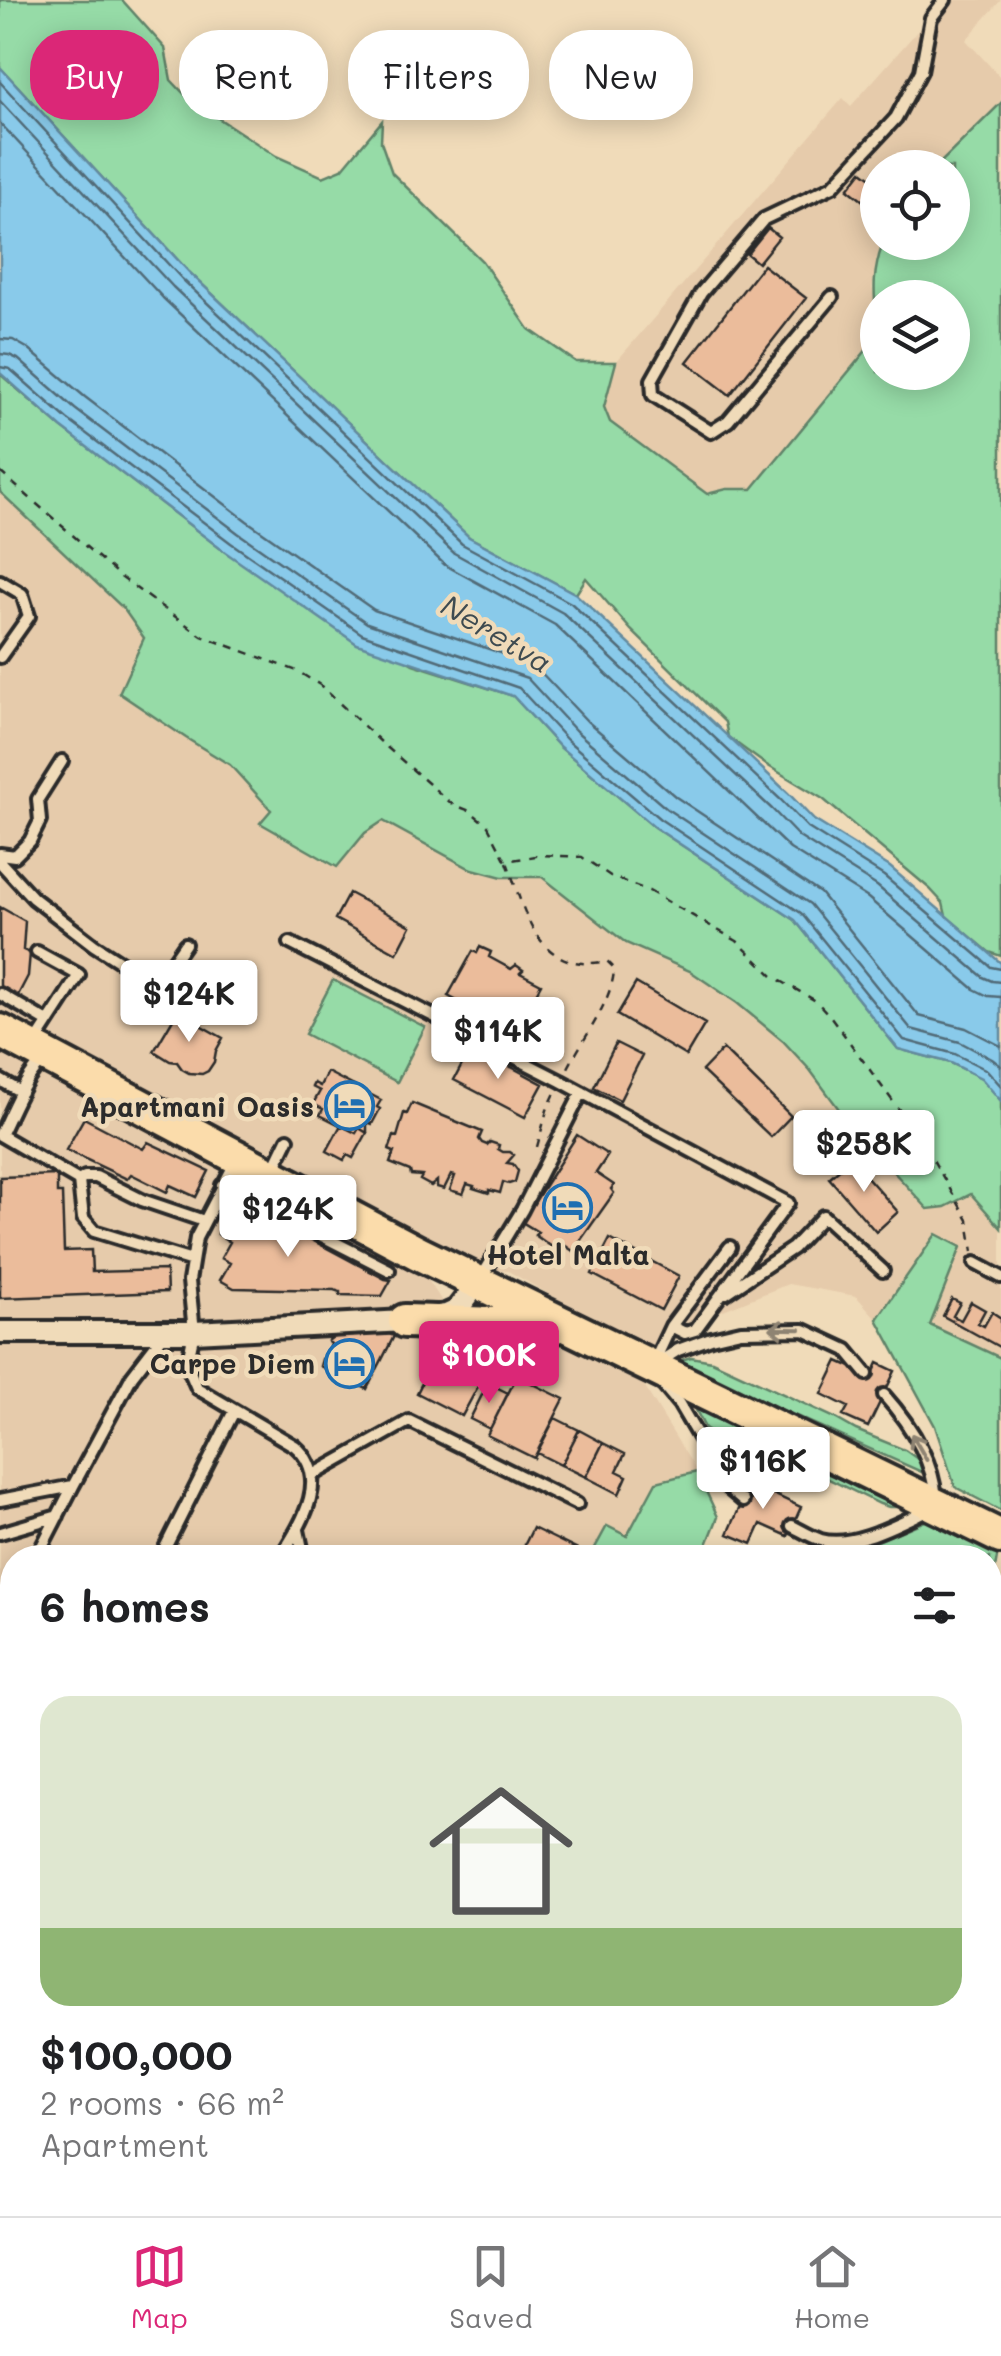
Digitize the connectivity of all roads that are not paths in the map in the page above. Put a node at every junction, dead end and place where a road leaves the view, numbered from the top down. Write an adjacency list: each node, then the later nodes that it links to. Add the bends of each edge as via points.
1 (944, 0): 2 (lane, via 930,18 921,70 896,118 833,186 764,219 701,293 652,380 653,396 711,432 728,421)
2 (832, 297)
3 (0, 580): 4 (lane, via 22,594 29,616)
4 (0, 657)
5 (62, 761): 6 (lane, via 38,799 40,821 30,841 15,856)
6 (0, 854)
7 (0, 862): 9 (lane, via 33,898 136,972 165,974)
8 (290, 943): 16 (lane)
9 (185, 944)
10 (37, 952): 13 (lane, via 79,974)
11 (0, 994): 13 (lane)
12 (0, 1031): 13 (main road)
13 (43, 1042): 15 (lane); 19 (main road)
14 (0, 1080): 15 (lane)
15 (21, 1092): 17 (lane)
16 (582, 1092): 29 (lane); 30 (lane, via 788,1203)
17 (0, 1135): 21 (lane)
18 (288, 1140): 20 (lane)
19 (230, 1172): 20 (main road); 22 (lane); 25 (lane)
20 (270, 1175): 25 (main road)
21 (79, 1181): 22 (lane, via 96,1178); 24 (lane, via 83,1218 94,1232)
22 (204, 1221): 24 (lane)
23 (730, 1247): 33 (lane)
24 (192, 1261): 36 (lane)
25 (404, 1262): 29 (main road); 31 (main road, via 436,1273 442,1293 432,1309)
26 (975, 1263): 28 (lane)
27 (883, 1271): 30 (lane, via 822,1216 792,1248)
28 (1001, 1277)
29 (478, 1283): 31 (street, via 457,1310); 32 (main road)
30 (717, 1300): 33 (lane, via 695,1330)
31 (405, 1321): 32 (main road); 36 (street)
32 (567, 1326): 37 (main road)
33 (671, 1326): 37 (lane)
34 (0, 1332): 35 (street)
35 (166, 1332): 36 (street); 42 (lane, via 132,1376)
36 (194, 1332): 40 (lane, via 187,1366 197,1388)
37 (651, 1368): 38 (lane, one-way to 37, via 846,1350 788,1329 710,1338); 44 (lane); 46 (main road)
38 (867, 1374)
39 (884, 1395): 46 (lane, one-way to 39, via 926,1456)
40 (234, 1411): 41 (lane, via 295,1446); 53 (lane)
41 (313, 1475): 45 (lane, via 409,1420); 49 (lane)
42 (73, 1486): 43 (lane); 47 (lane)
43 (0, 1500)
44 (742, 1501)
45 (577, 1504)
46 (936, 1506): 48 (lane, via 842,1542); 51 (main road)
47 (58, 1516): 50 (lane); 52 (lane)
48 (792, 1526)
49 (298, 1529): 54 (lane); 55 (lane)
50 (0, 1534)
51 (1001, 1537)
52 (43, 1545)
53 (167, 1545)
54 (288, 1545)
55 (301, 1545)

